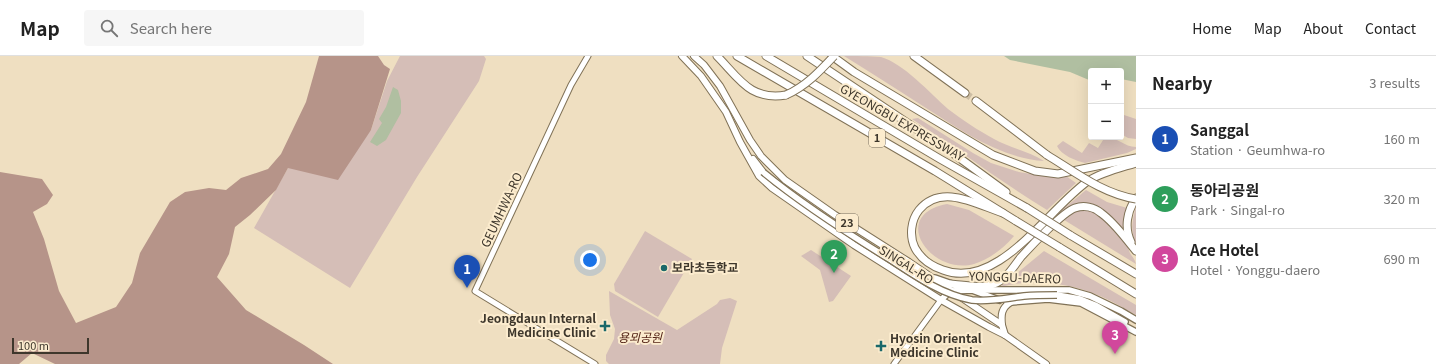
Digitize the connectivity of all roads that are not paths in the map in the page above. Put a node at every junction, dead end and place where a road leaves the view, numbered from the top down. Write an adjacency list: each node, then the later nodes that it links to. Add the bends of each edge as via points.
1 (588, 56): 32 (street, GEUMHWA-RO, via 571,85 475,291)
2 (682, 56): 16 (main road, YONGGU-DAERO / 23, via 702,76)
3 (694, 56): 22 (main road, 23, via 720,86 761,156 780,176 834,215)
4 (717, 56): 8 (highway, bridge, via 738,79 755,92 765,95 786,95 797,90)
5 (736, 56): 19 (highway, 1, via 935,171)
6 (766, 56): 18 (highway, GYEONGBU EXPRESSWAY / 1)
7 (807, 56): 18 (highway, via 954,154)
8 (833, 56): 14 (highway, via 854,72 993,155 1035,172 1058,174)
9 (909, 56): 11 (highway)
10 (914, 56): 11 (highway)
11 (940, 75): 12 (highway)
12 (965, 93)
13 (976, 101): 17 (highway, bridge, via 1047,155 1116,195)
14 (1136, 158)
15 (1136, 163): 19 (highway, via 1089,180 1003,259 981,271 956,274 945,271 926,261 914,245 912,230 916,213 935,198 958,198)
16 (761, 174): 25 (main road, SINGAL-RO, via 781,195); 29 (main road, YONGGU-DAERO / 23, bridge, via 860,241 946,292 972,300 1042,295 1080,299)
17 (1136, 199): 20 (highway, via 1130,209 1127,225 1130,241)
18 (1027, 208): 21 (highway, 1, bridge)
19 (1002, 213): 24 (highway, 1, bridge)
20 (1136, 251): 22 (highway, via 1101,212 1089,207 1076,207 1033,245 1002,281 985,286)
21 (1136, 274)
22 (951, 287): 23 (main road, YONGGU-DAERO); 25 (main road); 28 (main road)
23 (972, 290): 26 (main road); 27 (main road, YONGGU-DAERO, via 1069,290 1090,296)
24 (1136, 294)
25 (941, 300): 31 (main road, SINGAL-RO, via 988,328); 33 (street)
26 (1011, 302): 28 (main road, via 1002,309); 30 (main road, via 1048,299 1081,303)
27 (1136, 320)
28 (1002, 325): 31 (main road)
29 (1136, 329)
30 (1136, 332)
31 (1005, 335): 34 (main road, SINGAL-RO)
32 (594, 364)
33 (894, 364)
34 (1046, 364)

